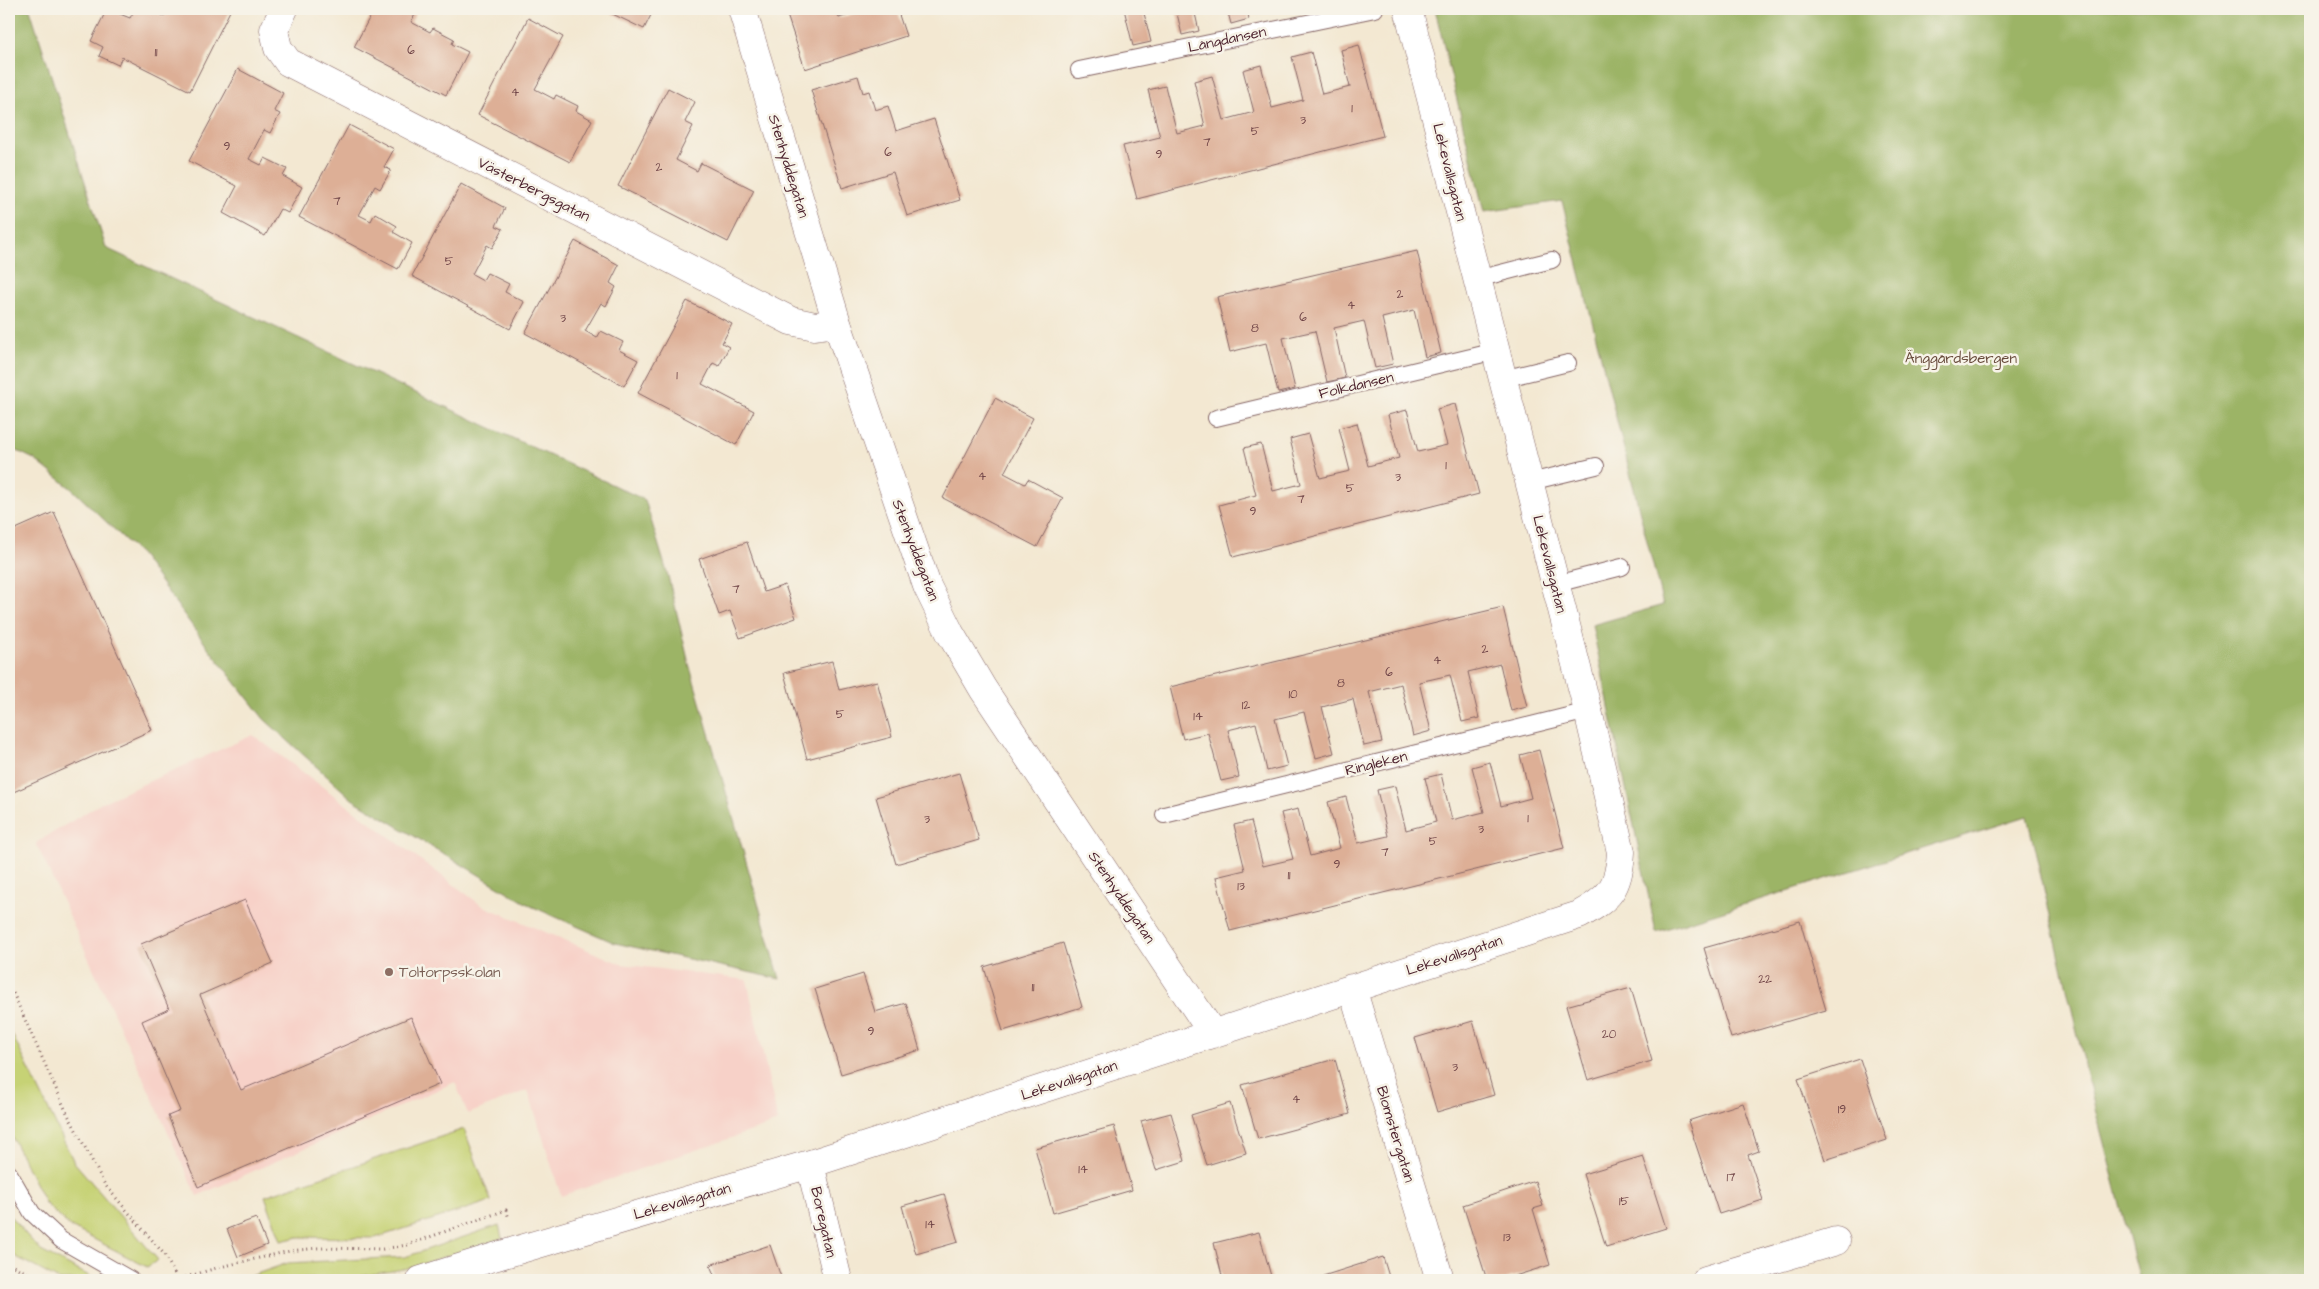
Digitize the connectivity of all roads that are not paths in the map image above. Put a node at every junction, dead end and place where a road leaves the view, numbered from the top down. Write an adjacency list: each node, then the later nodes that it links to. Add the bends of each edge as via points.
1 (284, 9): 8 (street, Västerbergsgatan, via 274,30 278,48 288,62 791,321 815,326)
2 (742, 9): 8 (street, Stenhyddegatan)
3 (1375, 9): 5 (lane, Långdansen)
4 (1408, 9): 7 (street, Lekevallsgatan)
5 (1079, 70)
6 (1552, 260): 7 (lane)
7 (1478, 278): 9 (street, Lekevallsgatan)
8 (838, 323): 20 (street, Stenhyddegatan, via 927,586 950,633)
9 (1496, 351): 11 (street, Lekevallsgatan); 12 (lane, Folkdansen)
10 (1568, 363): 11 (lane)
11 (1503, 379): 14 (street, Lekevallsgatan)
12 (1216, 418)
13 (1596, 466): 14 (lane)
14 (1530, 482): 16 (street, Lekevallsgatan)
15 (1622, 568): 16 (lane)
16 (1556, 584): 17 (street, Lekevallsgatan)
17 (1588, 711): 18 (lane, Ringleken); 19 (street, Lekevallsgatan, via 1622,852 1620,874 1612,891 1601,903 1579,915)
18 (1164, 815)
19 (1352, 988): 20 (street, Lekevallsgatan); 27 (street, Blomstergatan)
20 (1213, 1034): 21 (street, Lekevallsgatan)
21 (810, 1164): 25 (street, Lekevallsgatan); 26 (street, Boregatan)
22 (9, 1173): 24 (lane, via 32,1213 61,1240)
23 (1836, 1241): 28 (street)
24 (131, 1280)
25 (421, 1280)
26 (838, 1280)
27 (1440, 1280)
28 (1706, 1280)

